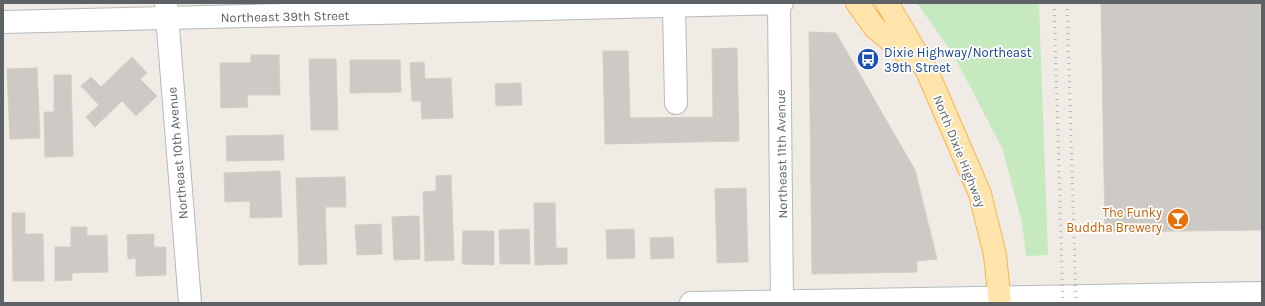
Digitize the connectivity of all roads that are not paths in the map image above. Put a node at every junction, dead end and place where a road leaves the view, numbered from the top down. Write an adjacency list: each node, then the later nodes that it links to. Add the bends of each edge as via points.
1 (857, 3): 8 (main road, North Dixie Highway, via 875,28)
2 (887, 3): 8 (main road, North Dixie Highway)
3 (781, 4): 4 (street, Northeast 39th Street); 13 (street, Northeast 11th Avenue)
4 (681, 5): 5 (street, Northeast 39th Street); 9 (street)
5 (465, 7): 6 (street, Northeast 39th Street)
6 (166, 11): 7 (street, Northeast 39th Street); 14 (street, Northeast 10th Avenue)
7 (3, 22)
8 (927, 71): 12 (main road, North Dixie Highway, via 980,194 995,255)
9 (676, 103)
10 (1254, 296): 11 (street)
11 (1133, 299): 12 (street)
12 (1000, 300): 13 (street)
13 (782, 302): 15 (street)
14 (190, 303)
15 (691, 303)

